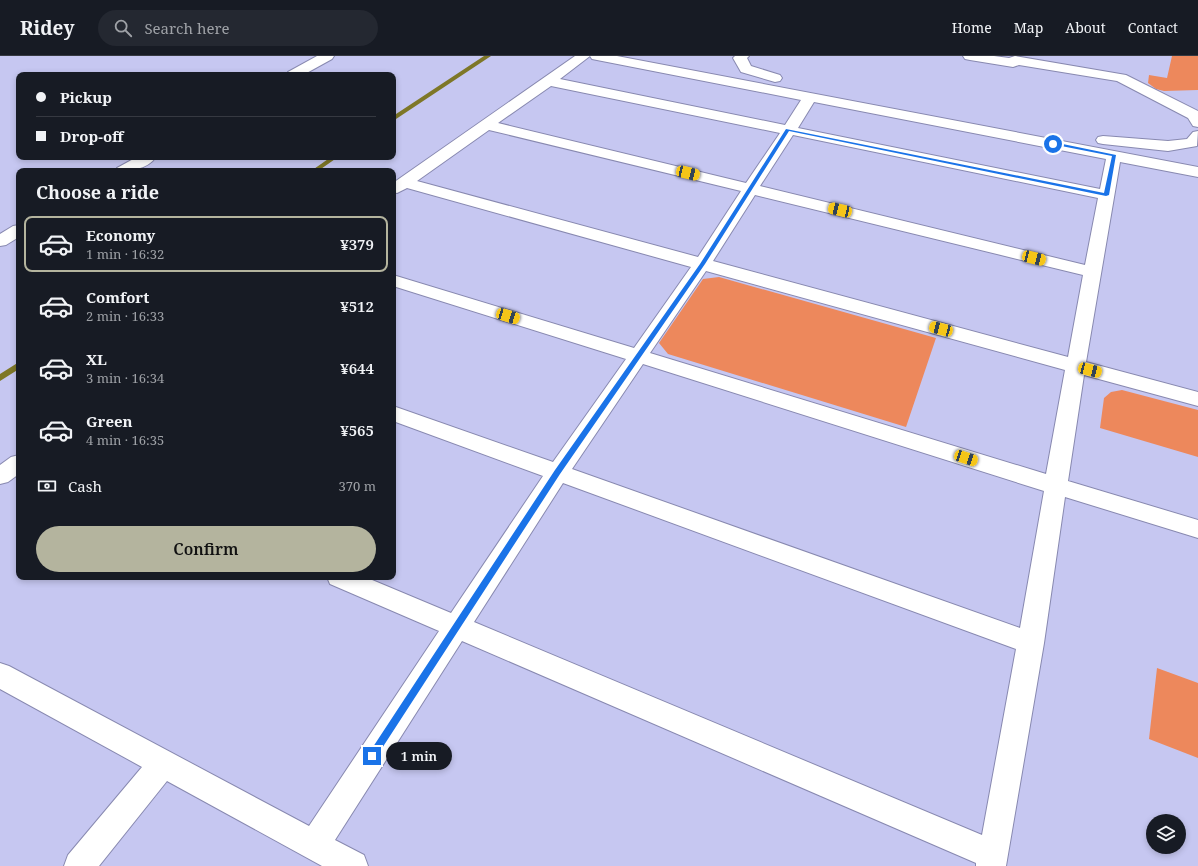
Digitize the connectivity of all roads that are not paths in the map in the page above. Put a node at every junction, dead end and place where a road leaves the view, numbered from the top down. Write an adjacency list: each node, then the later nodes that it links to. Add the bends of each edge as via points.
1 (327, 56): 6 (street)
2 (584, 56): 7 (street)
3 (598, 56): 8 (street)
4 (742, 56): 12 (street, via 740,58 746,69 778,79 1110,142 1168,146 1192,143)
5 (970, 56): 9 (street, via 1013,63 1015,60 1121,78 1194,115)
6 (298, 72)
7 (548, 81): 10 (street); 11 (street)
8 (810, 97): 11 (street); 13 (street)
9 (1198, 123)
10 (488, 125): 17 (street); 18 (street)
11 (788, 130): 18 (street); 19 (street)
12 (1198, 135)
13 (1114, 155): 16 (street); 19 (street)
14 (143, 160): 15 (street)
15 (128, 168)
16 (1198, 172)
17 (399, 187): 22 (street)
18 (750, 188): 22 (street); 23 (street)
19 (1106, 195): 23 (street)
20 (16, 232): 21 (street)
21 (0, 241)
22 (702, 264): 25 (street); 26 (street)
23 (1093, 272): 26 (street)
24 (396, 281): 25 (street)
25 (638, 356): 30 (street); 32 (street)
26 (1075, 366): 27 (street); 32 (street)
27 (1198, 399)
28 (396, 414): 30 (street)
29 (16, 465): 31 (street)
30 (558, 472): 35 (street); 36 (street)
31 (0, 476)
32 (1056, 486): 33 (street); 36 (street)
33 (1198, 529)
34 (346, 580): 35 (street)
35 (455, 628): 39 (street); 40 (street)
36 (1031, 643): 40 (street)
37 (0, 675): 38 (street)
38 (163, 764): 39 (street); 41 (street)
39 (314, 845): 42 (street)
40 (992, 860)
41 (79, 866)
42 (353, 866)

